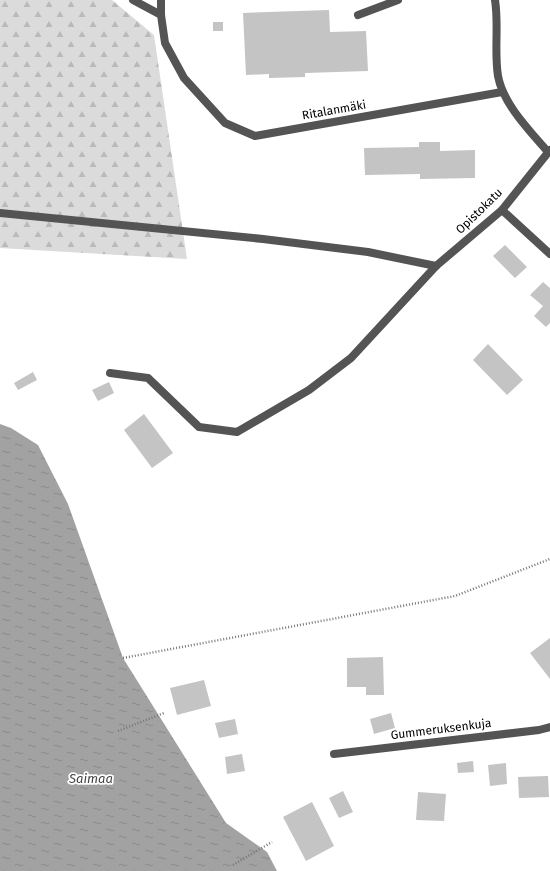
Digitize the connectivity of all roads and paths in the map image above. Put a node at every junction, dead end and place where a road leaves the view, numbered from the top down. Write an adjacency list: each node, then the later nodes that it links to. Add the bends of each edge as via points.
1 (133, 0): 5 (street)
2 (162, 0): 5 (street, Ritalanmäki)
3 (398, 0): 6 (street)
4 (495, 0): 7 (street, via 498,76)
5 (161, 15): 7 (street, Ritalanmäki, via 165,43 184,78 225,123 255,136)
6 (358, 15)
7 (502, 92): 8 (street, via 520,119)
8 (549, 151): 9 (street, Opistokatu)
9 (502, 210): 11 (street); 12 (street, Opistokatu)
10 (0, 213): 12 (street, via 263,238 368,252)
11 (550, 254)
12 (436, 266): 13 (street, Opistokatu, via 351,358 309,390 237,432 199,426 148,378)
13 (110, 374)
14 (550, 559): 15 (path, via 455,596)
15 (123, 658)
16 (164, 713): 18 (path)
17 (550, 727): 19 (street, Gummeruksenkuja)
18 (118, 731)
19 (334, 754)
20 (272, 842): 21 (path)
21 (233, 865)

